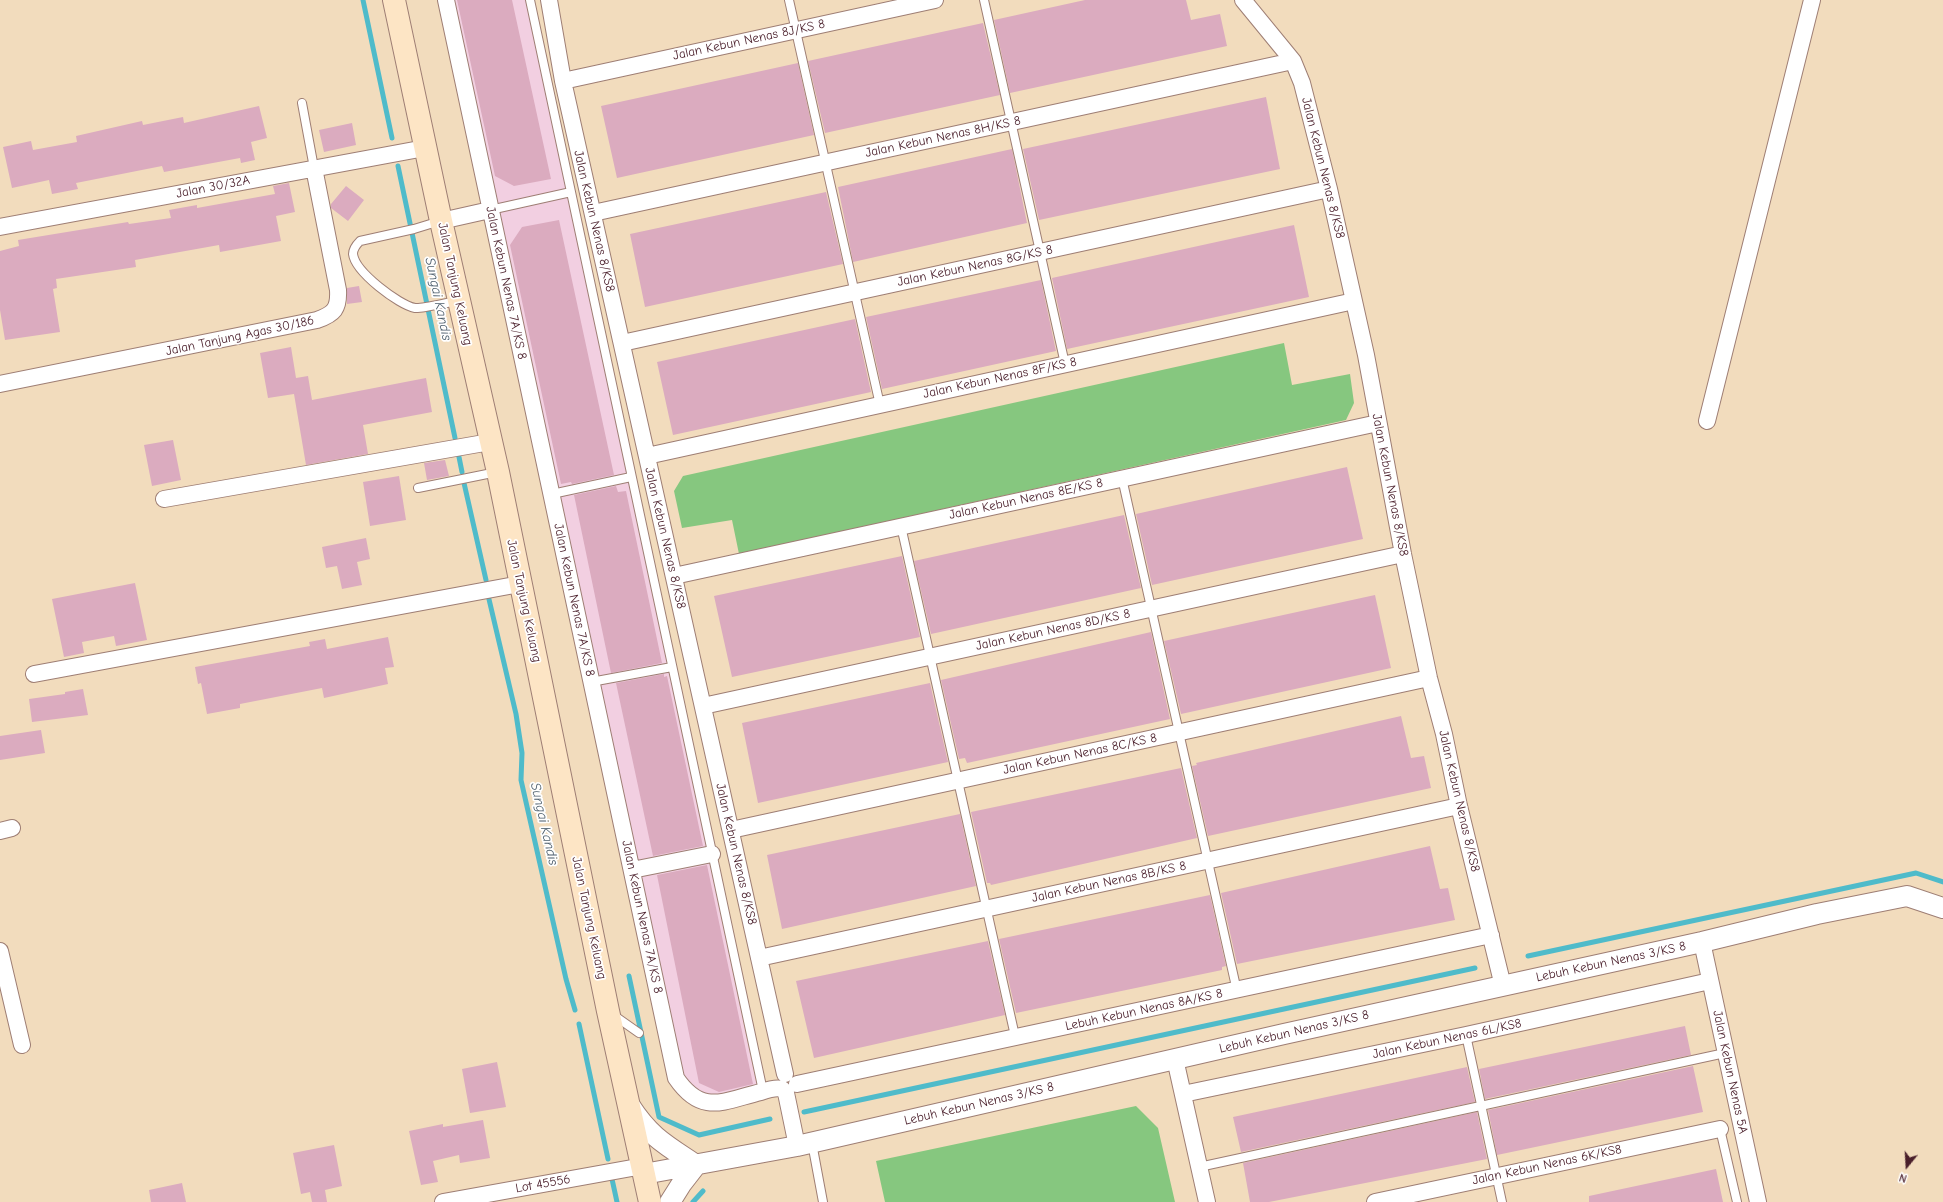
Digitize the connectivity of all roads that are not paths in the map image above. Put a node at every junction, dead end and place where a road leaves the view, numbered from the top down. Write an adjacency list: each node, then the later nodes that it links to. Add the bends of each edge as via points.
1 (394, 0): 15 (main road, Jalan Tanjung Keluang)
2 (446, 0): 20 (street, Jalan Kebun Nenas 7A/KS 8)
3 (530, 0): 19 (lane)
4 (549, 0): 12 (street, Jalan Kebun Nenas 8/KS8)
5 (789, 0): 10 (lane)
6 (935, 0): 10 (street, Jalan Kebun Nenas 8J/KS 8)
7 (984, 0): 14 (lane)
8 (1243, 0): 11 (street, Jalan Kebun Nenas 8/KS8)
9 (1812, 0): 32 (street)
10 (796, 30): 12 (street, Jalan Kebun Nenas 8J/KS 8); 16 (lane)
11 (1292, 61): 14 (street, Jalan Kebun Nenas 8H/KS 8); 18 (street, Jalan Kebun Nenas 8/KS8, via 1302,83)
12 (563, 81): 21 (street, Jalan Kebun Nenas 8/KS8)
13 (302, 103): 17 (lane)
14 (1011, 122): 16 (street, Jalan Kebun Nenas 8H/KS 8); 24 (lane)
15 (425, 148): 17 (street, Jalan 30/32A); 22 (main road, Jalan Tanjung Keluang)
16 (825, 162): 21 (street, Jalan Kebun Nenas 8H/KS 8); 25 (lane)
17 (314, 168): 23 (street, Jalan 30/32A); 30 (street, Jalan Tanjung Agas 30/186, via 338,290 338,304 329,316)
18 (1329, 189): 24 (street, Jalan Kebun Nenas 8G/KS 8); 26 (street, Jalan Kebun Nenas 8/KS8)
19 (571, 192): 20 (lane); 37 (lane)
20 (490, 210): 22 (street); 40 (street, Jalan Kebun Nenas 7A/KS 8)
21 (593, 213): 28 (street, Jalan Kebun Nenas 8/KS8)
22 (441, 221): 27 (main road, Jalan Tanjung Keluang); 27 (lane, via 360,241 355,246 353,254 356,263 371,280 404,305 417,308)
23 (0, 227)
24 (1040, 252): 25 (street, Jalan Kebun Nenas 8G/KS 8); 29 (lane)
25 (854, 292): 28 (street, Jalan Kebun Nenas 8G/KS 8); 31 (lane)
26 (1354, 301): 29 (street, Jalan Kebun Nenas 8F/KS 8); 33 (street, Jalan Kebun Nenas 8/KS8)
27 (448, 302): 34 (main road, Jalan Tanjung Keluang)
28 (622, 343): 35 (street, Jalan Kebun Nenas 8/KS8)
29 (1065, 364): 31 (street, Jalan Kebun Nenas 8F/KS 8)
30 (0, 384)
31 (880, 405): 35 (street, Jalan Kebun Nenas 8F/KS 8)
32 (1707, 421)
33 (1378, 423): 38 (street, Jalan Kebun Nenas 8E/KS 8); 43 (street, Jalan Kebun Nenas 8/KS8)
34 (490, 442): 36 (main road, Jalan Tanjung Keluang); 41 (street)
35 (647, 456): 44 (street, Jalan Kebun Nenas 8/KS8)
36 (498, 472): 39 (lane); 45 (main road, Jalan Tanjung Keluang)
37 (632, 477): 40 (lane); 48 (lane)
38 (1122, 478): 42 (street, Jalan Kebun Nenas 8E/KS 8); 46 (lane)
39 (418, 488)
40 (552, 494): 51 (street, Jalan Kebun Nenas 7A/KS 8)
41 (164, 499)
42 (901, 526): 44 (street, Jalan Kebun Nenas 8E/KS 8); 47 (lane)
43 (1403, 554): 46 (street, Jalan Kebun Nenas 8D/KS 8); 50 (street, Jalan Kebun Nenas 8/KS8)
44 (674, 576): 52 (street, Jalan Kebun Nenas 8/KS8)
45 (520, 584): 49 (street); 70 (main road, Jalan Tanjung Keluang)
46 (1151, 609): 47 (street, Jalan Kebun Nenas 8D/KS 8); 53 (lane)
47 (930, 657): 52 (street, Jalan Kebun Nenas 8D/KS 8); 54 (lane)
48 (672, 667): 51 (lane); 57 (lane)
49 (34, 674)
50 (1429, 678): 53 (street, Jalan Kebun Nenas 8C/KS 8); 55 (street, Jalan Kebun Nenas 8/KS8)
51 (592, 682): 59 (street, Jalan Kebun Nenas 7A/KS 8)
52 (703, 706): 56 (street, Jalan Kebun Nenas 8/KS8)
53 (1179, 732): 54 (street, Jalan Kebun Nenas 8C/KS 8); 58 (lane)
54 (958, 780): 56 (street, Jalan Kebun Nenas 8C/KS 8); 61 (lane)
55 (1459, 806): 58 (street, Jalan Kebun Nenas 8B/KS 8); 62 (street, Jalan Kebun Nenas 8/KS8)
56 (731, 830): 65 (street, Jalan Kebun Nenas 8/KS8)
57 (712, 854): 59 (street); 78 (lane)
58 (1208, 860): 61 (street, Jalan Kebun Nenas 8B/KS 8); 69 (lane)
59 (632, 870): 78 (street, Jalan Kebun Nenas 7A/KS 8, via 676,1078 682,1087 700,1102 716,1104)
60 (1943, 908): 63 (street, Lebuh Kebun Nenas 3/KS 8, via 1907,896 1817,914)
61 (986, 909): 65 (street, Jalan Kebun Nenas 8B/KS 8); 73 (lane)
62 (1491, 935): 68 (street, Jalan Kebun Nenas 8/KS8); 69 (street, Lebuh Kebun Nenas 8A/KS 8)
63 (1702, 942): 67 (street, Jalan Kebun Nenas 5A); 68 (street, Lebuh Kebun Nenas 3/KS 8)
64 (0, 951): 66 (street)
65 (759, 958): 77 (street, Jalan Kebun Nenas 8/KS8)
66 (4, 981): 74 (street)
67 (1710, 981): 72 (street, Jalan Kebun Nenas 6L/KS8); 75 (street, Jalan Kebun Nenas 5A)
68 (1503, 986): 76 (street, Lebuh Kebun Nenas 3/KS 8)
69 (1237, 991): 73 (street, Lebuh Kebun Nenas 8A/KS 8)
70 (608, 1011): 71 (lane); 80 (main road, Jalan Tanjung Keluang)
71 (639, 1033)
72 (1466, 1035): 79 (street, Jalan Kebun Nenas 6L/KS8); 81 (lane)
73 (1015, 1036): 77 (street, Lebuh Kebun Nenas 8A/KS 8)
74 (22, 1045)
75 (1726, 1053): 81 (lane); 96 (street, Jalan Kebun Nenas 5A)
76 (1174, 1059): 79 (street); 83 (street, Lebuh Kebun Nenas 3/KS 8)
77 (790, 1084): 78 (street, Jalan Kebun Nenas 7A/KS 8); 83 (street, Jalan Kebun Nenas 8/KS8)
78 (763, 1091)
79 (1183, 1094): 85 (street)
80 (630, 1106): 84 (street, via 651,1134); 86 (main road, Jalan Tanjung Keluang)
81 (1482, 1107): 85 (lane); 87 (lane)
82 (1720, 1129): 87 (street, Jalan Kebun Nenas 6K/KS8); 95 (lane)
83 (804, 1144): 84 (street, Lebuh Kebun Nenas 3/KS 8); 91 (lane)
84 (696, 1165): 86 (street, Lebuh Kebun Nenas 3/KS 8); 90 (street)
85 (1199, 1167): 92 (street)
86 (644, 1170): 88 (street, Lot 45556); 89 (main road, Jalan Tanjung Keluang)
87 (1497, 1176): 93 (street, Jalan Kebun Nenas 6K/KS8); 94 (lane)
88 (443, 1202)
89 (650, 1202)
90 (670, 1202)
91 (823, 1202)
92 (1207, 1202)
93 (1375, 1202)
94 (1502, 1202)
95 (1737, 1202)
96 (1758, 1202)

